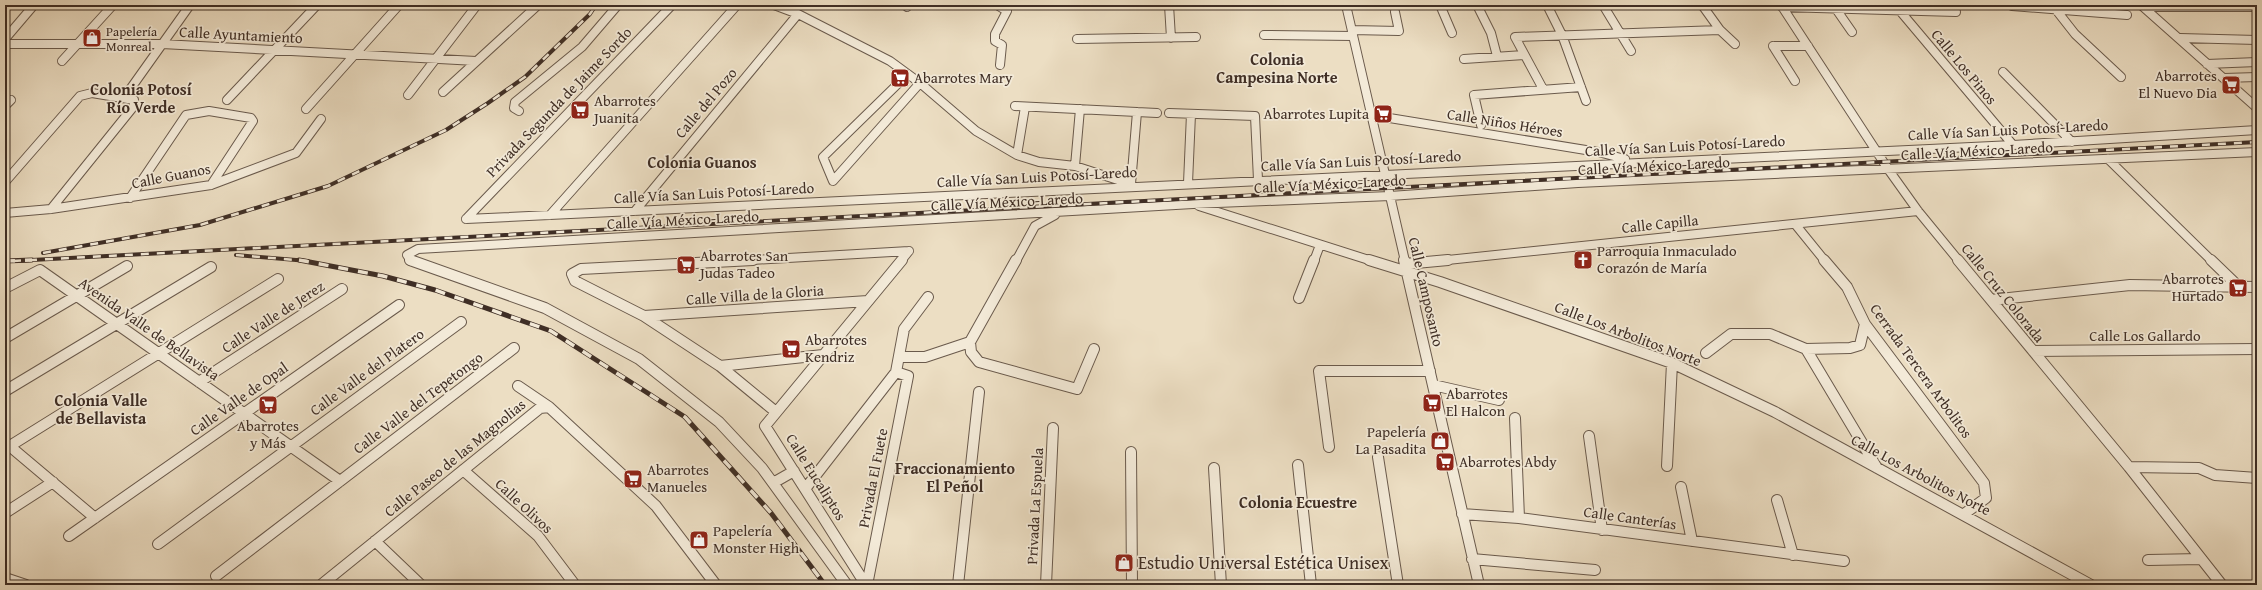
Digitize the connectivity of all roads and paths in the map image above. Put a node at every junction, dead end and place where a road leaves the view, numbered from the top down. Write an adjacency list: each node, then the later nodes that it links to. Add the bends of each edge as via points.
1 (34, 5): 41 (street)
2 (113, 5): 44 (street)
3 (190, 5): 46 (street)
4 (317, 5): 49 (street)
5 (399, 5): 51 (street)
6 (477, 5): 54 (street)
7 (538, 5): 57 (street)
8 (618, 5): 80 (street, via 582,46 518,99 514,108)
9 (672, 5): 113 (street, Privada Segunda de Jaime Sordo)
10 (737, 5): 112 (street)
11 (774, 5): 29 (street)
12 (997, 5): 60 (street, via 1007,11 995,34 995,41 1002,45)
13 (1169, 5): 39 (street)
14 (1346, 5): 34 (street, Calle Camposanto)
15 (1440, 5): 35 (street)
16 (1477, 5): 53 (street, via 1491,33)
17 (1547, 5): 37 (street)
18 (1603, 5): 32 (street)
19 (1702, 5): 31 (street)
20 (1781, 6): 26 (street); 48 (street, Calle Cruz Colorada)
21 (2012, 6): 24 (street)
22 (2143, 6): 25 (street); 40 (street)
23 (1897, 7): 26 (street); 28 (street); 90 (street, Calle Los Pinos)
24 (2053, 7): 30 (street); 63 (street, via 2075,34)
25 (2257, 7)
26 (1836, 9): 33 (street)
27 (1394, 12): 34 (street, via 1399,30)
28 (1956, 12)
29 (798, 14): 62 (street, via 890,61); 108 (street, Calle del Pozo)
30 (2127, 15)
31 (1720, 30): 32 (street); 47 (street)
32 (1620, 32): 37 (street); 50 (street)
33 (1852, 32)
34 (1352, 33): 36 (street); 85 (street, Calle Camposanto)
35 (1452, 33)
36 (1264, 35)
37 (1562, 35): 52 (street, via 1515,37); 68 (street)
38 (1196, 37): 39 (street)
39 (1171, 38): 42 (street)
40 (2180, 38): 43 (street); 59 (street)
41 (5, 39)
42 (1077, 39)
43 (2257, 40)
44 (78, 43): 45 (street, Calle Ayuntamiento); 46 (street, Calle Ayuntamiento); 56 (street)
45 (5, 44)
46 (162, 44): 49 (street, Calle Ayuntamiento); 69 (street)
47 (1735, 44)
48 (1808, 46): 66 (street, via 1773,46); 91 (street, Calle Cruz Colorada)
49 (274, 51): 51 (street, Calle Ayuntamiento); 73 (street)
50 (1631, 51)
51 (355, 55): 54 (street, Calle Ayuntamiento); 79 (street)
52 (1524, 55): 53 (street); 70 (street)
53 (1497, 56): 55 (street)
54 (434, 59): 57 (street, Calle Ayuntamiento); 72 (street)
55 (1464, 59)
56 (62, 61)
57 (476, 61): 71 (street)
58 (2257, 62): 59 (street)
59 (2207, 64): 65 (street)
60 (1000, 65)
61 (2003, 72): 89 (street)
62 (908, 74): 67 (street); 67 (street, via 823,157 832,181)
63 (2121, 77)
64 (2257, 77): 65 (street)
65 (2224, 78): 77 (street)
66 (1795, 80)
67 (920, 83): 93 (street, via 976,131)
68 (1581, 87): 70 (street); 74 (street)
69 (131, 88)
70 (1543, 89): 87 (street, via 1474,95)
71 (443, 92)
72 (408, 95)
73 (227, 100)
74 (1586, 101)
75 (1015, 106): 76 (street)
76 (1025, 107): 78 (street); 93 (street)
77 (2257, 108)
78 (1080, 109): 81 (street); 96 (street)
79 (306, 110)
80 (519, 111)
81 (1137, 112): 82 (street); 103 (street)
82 (1156, 113)
83 (1169, 113): 84 (street)
84 (1191, 114): 99 (street, via 1255,116); 101 (street)
85 (1371, 115): 95 (street, Calle Niños Héroes, via 1598,152); 98 (street, Calle Camposanto)
86 (321, 119): 102 (street, Calle Guanos, via 296,153)
87 (1481, 125)
88 (2257, 130): 89 (street, Calle Vía San Luis Potosí-Laredo)
89 (2072, 142): 90 (street, Calle Vía San Luis Potosí-Laredo)
90 (2012, 145): 91 (street, Calle Vía San Luis Potosí-Laredo)
91 (1876, 151): 95 (street, Calle Vía San Luis Potosí-Laredo); 97 (street, Calle Cruz Colorada)
92 (2257, 152): 94 (street, Calle Vía México-Laredo)
93 (1017, 155): 96 (street, via 1039,162)
94 (2108, 159): 97 (street, Calle Vía México-Laredo); 120 (street)
95 (1634, 162): 98 (street, Calle Vía San Luis Potosí-Laredo)
96 (1075, 166): 103 (street)
97 (1888, 169): 104 (street, Calle Vía México-Laredo, via 1578,183); 109 (street, Calle Cruz Colorada)
98 (1384, 174): 99 (street, Calle Vía San Luis Potosí-Laredo); 104 (street, Calle Camposanto)
99 (1258, 180): 101 (street, Calle Vía San Luis Potosí-Laredo)
100 (5, 182): 107 (street, via 80,96 85,94 134,100 134,106)
101 (1188, 183): 103 (street, Calle Vía San Luis Potosí-Laredo)
102 (211, 185): 105 (street, Calle Guanos); 105 (street, via 254,121 251,118 210,111 193,111 186,115)
103 (1134, 185): 108 (street, Calle Vía San Luis Potosí-Laredo)
104 (1390, 196): 106 (street, Calle Vía México-Laredo); 118 (street, Calle Camposanto)
105 (130, 198): 107 (street, Calle Guanos)
106 (1193, 204): 111 (street, Calle Vía México-Laredo); 115 (street, Calle Los Arbolitos Norte)
107 (51, 209): 110 (street, Calle Guanos)
108 (635, 210): 112 (street, Calle Vía San Luis Potosí-Laredo)
109 (1918, 211): 114 (street, Calle Capilla); 127 (street, Calle Cruz Colorada)
110 (5, 213)
111 (1060, 213): 135 (street, via 1035,226); 176 (street, Calle Vía México-Laredo, via 418,249 407,255 412,262 545,308 639,359 720,422)
112 (550, 215): 113 (street, Calle Vía San Luis Potosí-Laredo)
113 (466, 219)
114 (1794, 224): 118 (street, Calle Capilla); 133 (street, Cerrada Tercera Arbolitos, via 1847,287)
115 (1320, 245): 118 (street, Calle Los Arbolitos Norte); 126 (street)
116 (128, 266): 124 (street)
117 (211, 267): 132 (street)
118 (1405, 268): 145 (street, Calle Los Arbolitos Norte); 148 (street, Calle Camposanto)
119 (278, 279): 142 (street)
120 (2239, 287): 121 (street); 127 (street, via 2130,285)
121 (2257, 287)
122 (5, 288): 124 (street, Avenida Valle de Bellavista, via 40,270)
123 (342, 288): 149 (street, Calle Valle de Jerez)
124 (76, 296): 132 (street, Avenida Valle de Bellavista); 134 (street)
125 (928, 297): 144 (street, via 904,329)
126 (1299, 298)
127 (1991, 300): 140 (street, Calle Cruz Colorada)
128 (868, 302): 130 (street, Calle Villa de la Gloria); 130 (street, via 909,251 581,268 572,274 575,281); 143 (street)
129 (399, 305): 157 (street, Calle Valle de Opal)
130 (644, 316): 146 (street)
131 (461, 322): 162 (street, Calle Valle del Platero)
132 (116, 324): 142 (street, Avenida Valle de Bellavista); 152 (street)
133 (1865, 324): 138 (street, via 1860,344 1850,348); 182 (street, Cerrada Tercera Arbolitos, via 1984,484 1986,498)
134 (5, 338)
135 (970, 342): 137 (street, via 971,352 979,362 1077,389); 144 (street, via 925,356)
136 (514, 348): 174 (street, Calle Valle del Tepetongo)
137 (1094, 349)
138 (1806, 349): 141 (street, via 1770,334 1731,334); 170 (street)
139 (2257, 349): 140 (street, Calle Los Gallardo)
140 (2033, 351): 168 (street, Calle Cruz Colorada)
141 (1706, 353)
142 (158, 354): 149 (street, Avenida Valle de Bellavista); 161 (street)
143 (823, 355): 146 (street); 156 (street)
144 (899, 357): 147 (street)
145 (1672, 363): 167 (street); 170 (street, Calle Los Arbolitos Norte, via 1774,412)
146 (720, 366): 156 (street)
147 (896, 372): 178 (street); 204 (street, Privada El Fuete, via 908,376)
148 (1430, 372): 151 (street, Calle Camposanto); 163 (street, via 1319,371)
149 (199, 382): 157 (street, Avenida Valle de Bellavista)
150 (518, 386): 155 (street)
151 (1433, 386): 154 (street); 181 (street, Calle Camposanto)
152 (5, 391)
153 (979, 392): 205 (street)
154 (1499, 400)
155 (549, 407): 171 (street, Calle Paseo de las Magnolias, via 540,408); 202 (street, Calle Paseo de las Magnolias, via 656,506)
156 (776, 412): 172 (street, Calle Eucaliptos, via 766,426)
157 (244, 413): 162 (street, Avenida Valle de Bellavista); 183 (street, Calle Valle de Opal)
158 (1515, 418): 184 (street)
159 (1053, 428): 206 (street, Privada La Espuela)
160 (1589, 436): 185 (street)
161 (7, 446): 175 (street)
162 (291, 447): 174 (street, Avenida Valle de Bellavista); 189 (street, Calle Valle del Platero)
163 (1329, 447)
164 (1132, 452): 207 (street)
165 (1378, 457): 210 (street)
166 (1298, 465): 209 (street)
167 (1666, 466)
168 (2129, 467): 173 (street, via 2200,468 2215,474); 192 (street, Calle Cruz Colorada)
169 (1214, 468): 208 (street)
170 (1877, 469): 182 (street, Calle Los Arbolitos Norte)
171 (463, 470): 187 (street, Calle Paseo de las Magnolias); 201 (street, Calle Olivos, via 538,536)
172 (794, 471): 176 (street); 178 (street, Calle Eucaliptos)
173 (2257, 478)
174 (340, 481): 196 (street, Calle Valle del Tepetongo)
175 (53, 482): 180 (street); 183 (street)
176 (773, 483): 203 (street)
177 (1681, 487): 188 (street)
178 (805, 489): 204 (street, Calle Eucaliptos)
179 (1777, 500): 190 (street)
180 (5, 513)
181 (1462, 514): 184 (street, Calle Canterías); 191 (street, Calle Camposanto)
182 (1964, 514): 212 (street, Calle Los Arbolitos Norte)
183 (95, 518): 186 (street, Calle Valle de Opal)
184 (1519, 518): 185 (street, Calle Canterías)
185 (1602, 530): 188 (street, Calle Canterías)
186 (69, 536)
187 (375, 541): 199 (street, Calle Paseo de las Magnolias); 200 (street)
188 (1692, 541): 190 (street, Calle Canterías)
189 (158, 544)
190 (1793, 556): 194 (street, Calle Canterías)
191 (1472, 559): 195 (street); 211 (street, Calle Camposanto)
192 (2201, 559): 193 (street); 213 (street, Calle Cruz Colorada)
193 (2148, 560)
194 (1844, 561)
195 (1595, 570)
196 (216, 576)
197 (5, 578): 198 (street)
198 (26, 585)
199 (321, 585)
200 (421, 585)
201 (575, 585)
202 (716, 585)
203 (847, 585)
204 (867, 585)
205 (958, 585)
206 (1046, 585)
207 (1132, 585)
208 (1221, 585)
209 (1311, 585)
210 (1398, 585)
211 (1479, 585)
212 (2090, 585)
213 (2222, 585)

